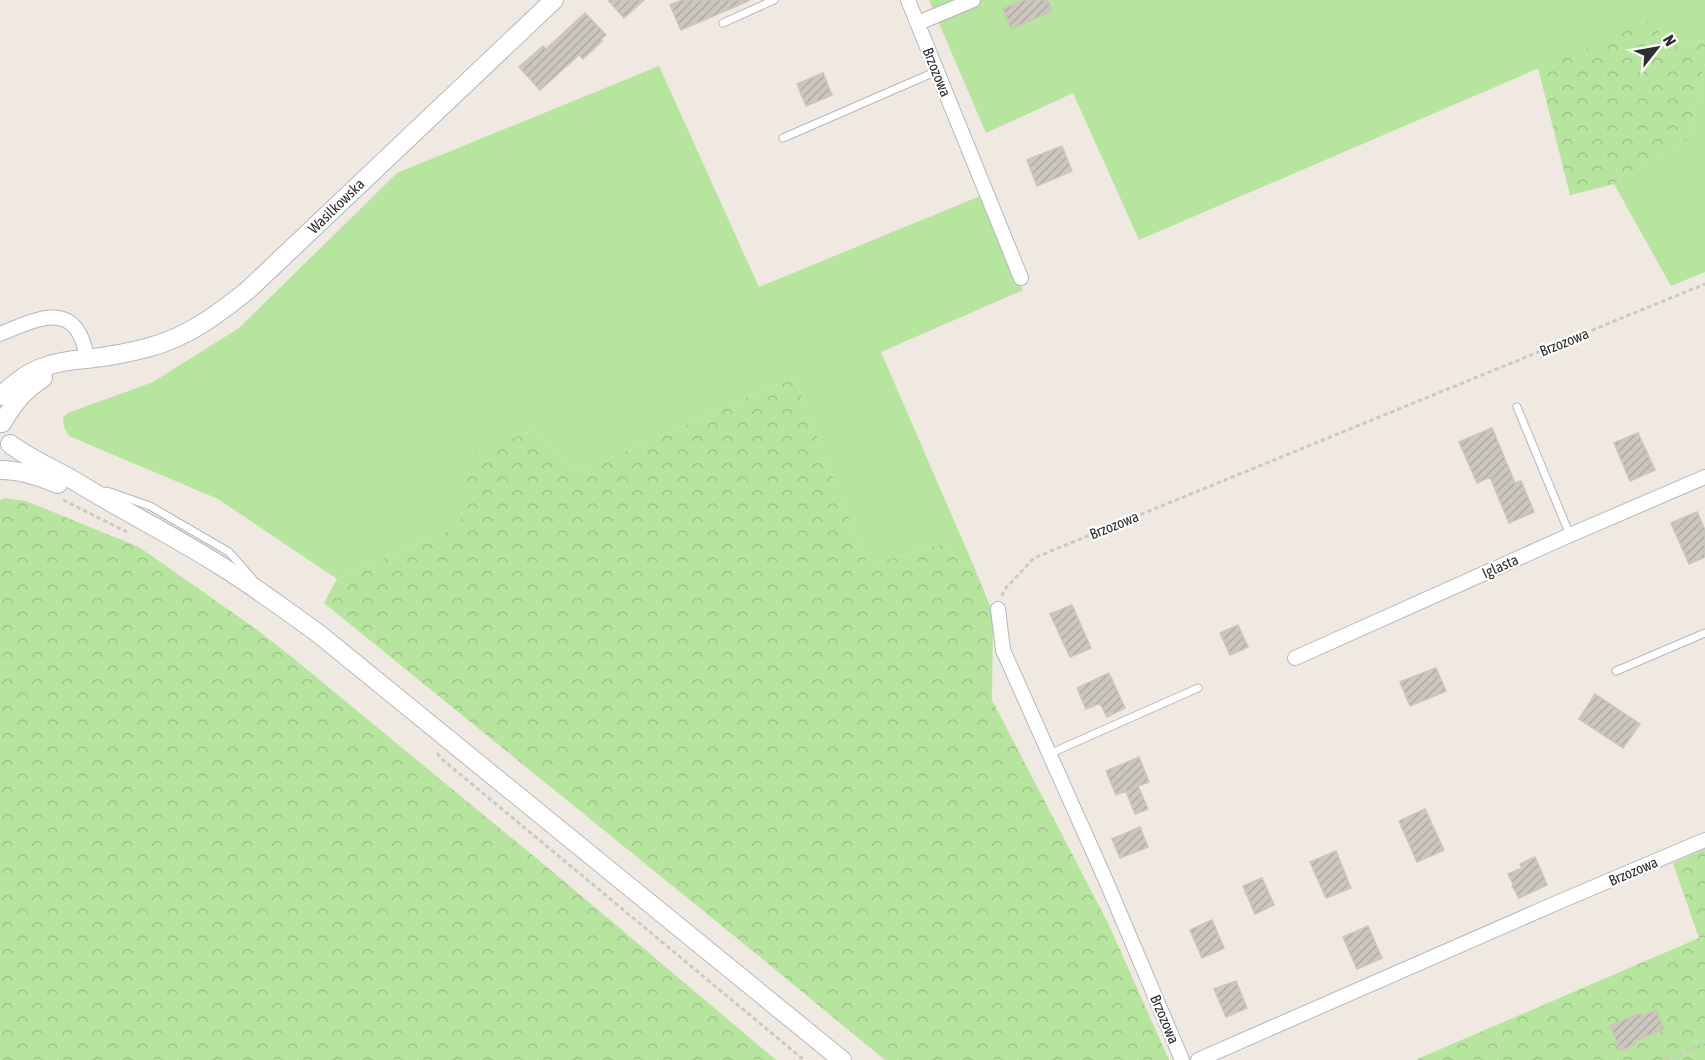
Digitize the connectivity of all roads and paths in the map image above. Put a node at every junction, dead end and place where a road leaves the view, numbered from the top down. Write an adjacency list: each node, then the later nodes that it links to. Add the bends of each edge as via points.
1 (554, 0): 12 (main road, Wasilkowska, via 220,313 196,328 149,347)
2 (774, 0): 5 (lane)
3 (908, 0): 6 (street, Brzozowa)
4 (973, 0): 6 (street)
5 (723, 23)
6 (918, 24): 7 (street, Brzozowa)
7 (937, 71): 8 (lane); 9 (street, Brzozowa)
8 (783, 138)
9 (1020, 278)
10 (1705, 284): 25 (path, Brzozowa, via 1034,558 1004,590)
11 (0, 334): 12 (street, via 34,319 61,319 80,333)
12 (87, 359): 13 (main road, Wasilkowska, via 41,368 19,379); 15 (main road, Wasilkowska, via 28,388)
13 (0, 396)
14 (1517, 407): 23 (lane)
15 (1, 422): 16 (main road)
16 (10, 444): 17 (main road); 19 (main road)
17 (0, 470): 21 (main road, via 15,470)
18 (1705, 477): 23 (street, Iglasta)
19 (87, 489): 21 (main road); 24 (lane, via 103,490 150,506 229,552)
20 (62, 499): 22 (path)
21 (105, 500): 24 (main road)
22 (132, 533)
23 (1570, 535): 27 (street, Iglasta)
24 (270, 598): 35 (main road)
25 (998, 609): 31 (street, Brzozowa, via 1003,650)
26 (1705, 633): 28 (lane)
27 (1295, 658)
28 (1616, 671)
29 (1198, 688): 31 (lane)
30 (436, 752): 34 (path)
31 (1049, 754): 36 (street, Brzozowa)
32 (1705, 840): 37 (street, Brzozowa)
33 (1705, 1043): 38 (path)
34 (804, 1060)
35 (842, 1060)
36 (1182, 1060)
37 (1198, 1060)
38 (1665, 1060)

